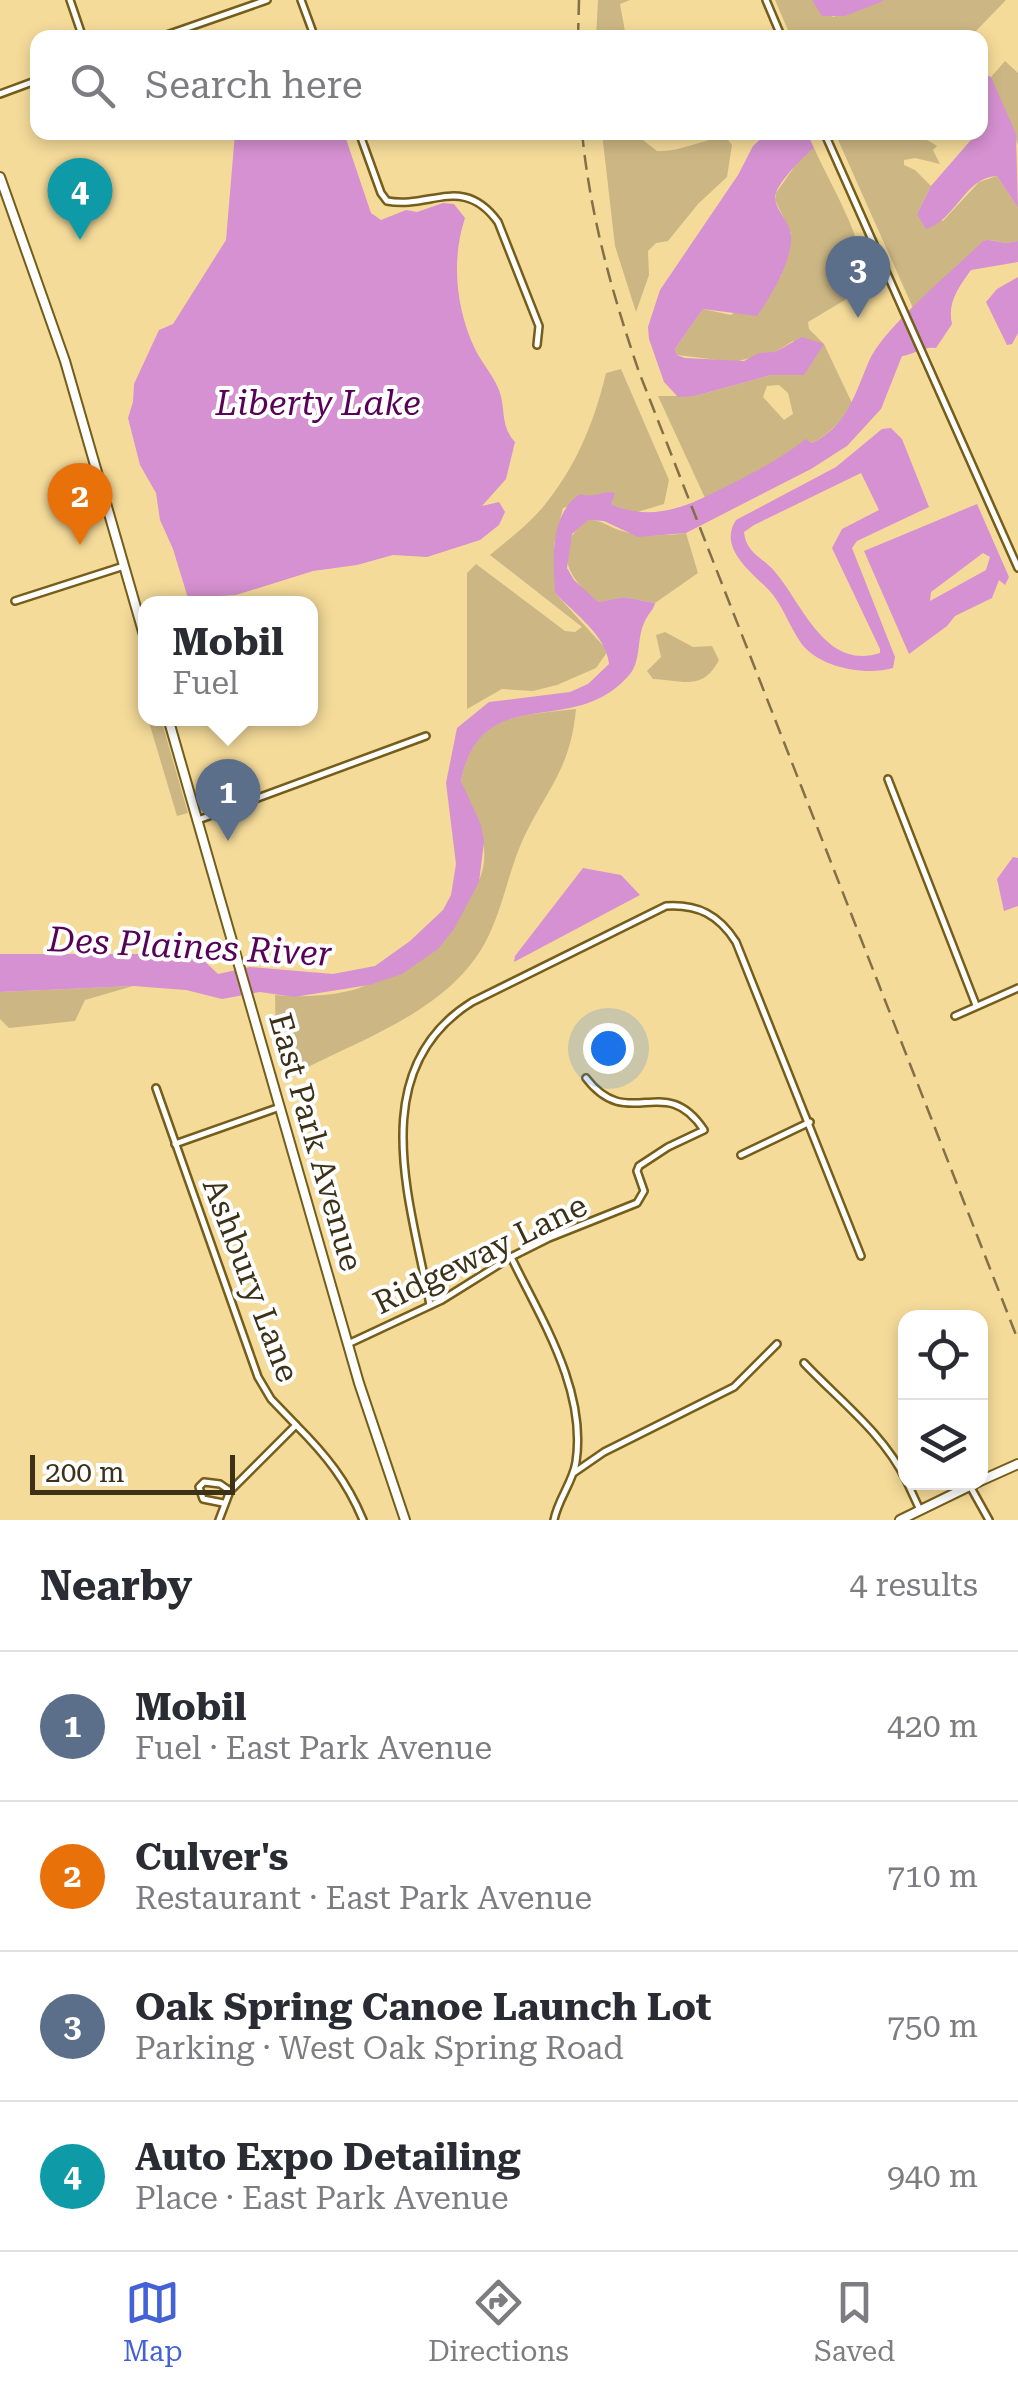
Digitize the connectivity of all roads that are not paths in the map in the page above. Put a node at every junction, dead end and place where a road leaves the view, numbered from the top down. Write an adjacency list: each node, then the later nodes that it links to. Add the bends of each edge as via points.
1 (70, 0): 7 (street)
2 (240, 0): 6 (street)
3 (267, 0): 6 (street)
4 (300, 0): 9 (street)
5 (766, 0): 10 (street)
6 (243, 9): 8 (street)
7 (81, 30)
8 (181, 30)
9 (312, 30)
10 (779, 30)
11 (30, 83): 12 (street)
12 (0, 94)
13 (362, 140): 16 (street, via 388,201 451,195 492,214 539,326)
14 (828, 140): 18 (street)
15 (0, 177): 17 (main road, via 65,361)
16 (537, 345)
17 (124, 566): 19 (street); 20 (main road)
18 (1018, 568)
19 (15, 602)
20 (138, 614)
21 (170, 726): 24 (main road, East Park Avenue)
22 (426, 736): 24 (street)
23 (888, 779): 26 (street)
24 (198, 820): 30 (main road, East Park Avenue)
25 (1018, 988): 26 (street)
26 (976, 1005): 27 (street)
27 (955, 1016)
28 (586, 1078): 35 (street, Ridgeway Lane, via 614,1102 666,1100 704,1130 640,1166 644,1192 637,1203)
29 (156, 1088): 32 (street, Ashbury Lane)
30 (280, 1107): 32 (street, Ashbury Lane); 37 (main road, East Park Avenue)
31 (810, 1122): 33 (street); 34 (street); 36 (street, via 729,931 694,907 655,910 472,1002 424,1050 406,1091 401,1125)
32 (176, 1144): 40 (street, Ashbury Lane, via 258,1377)
33 (741, 1155)
34 (861, 1256)
35 (511, 1257): 36 (street, Ridgeway Lane); 43 (street, via 571,1393)
36 (430, 1305): 37 (street, Ridgeway Lane)
37 (348, 1344): 53 (main road, East Park Avenue)
38 (777, 1344): 43 (street, via 734,1387 604,1452)
39 (804, 1363): 42 (street, via 872,1429)
40 (296, 1426): 48 (street, Ashbury Lane); 52 (street, Ashbury Lane, via 346,1482)
41 (1018, 1464): 44 (main road)
42 (898, 1469)
43 (572, 1476): 54 (street)
44 (988, 1478)
45 (910, 1490): 50 (street)
46 (961, 1490): 50 (main road)
47 (978, 1490): 56 (street)
48 (230, 1491): 49 (street, Ashbury Lane); 49 (street, via 212,1482 199,1487 203,1499)
49 (223, 1503): 51 (street, Ashbury Lane)
50 (920, 1510): 55 (main road)
51 (220, 1520)
52 (363, 1520)
53 (405, 1520)
54 (554, 1520)
55 (900, 1520)
56 (988, 1520)

